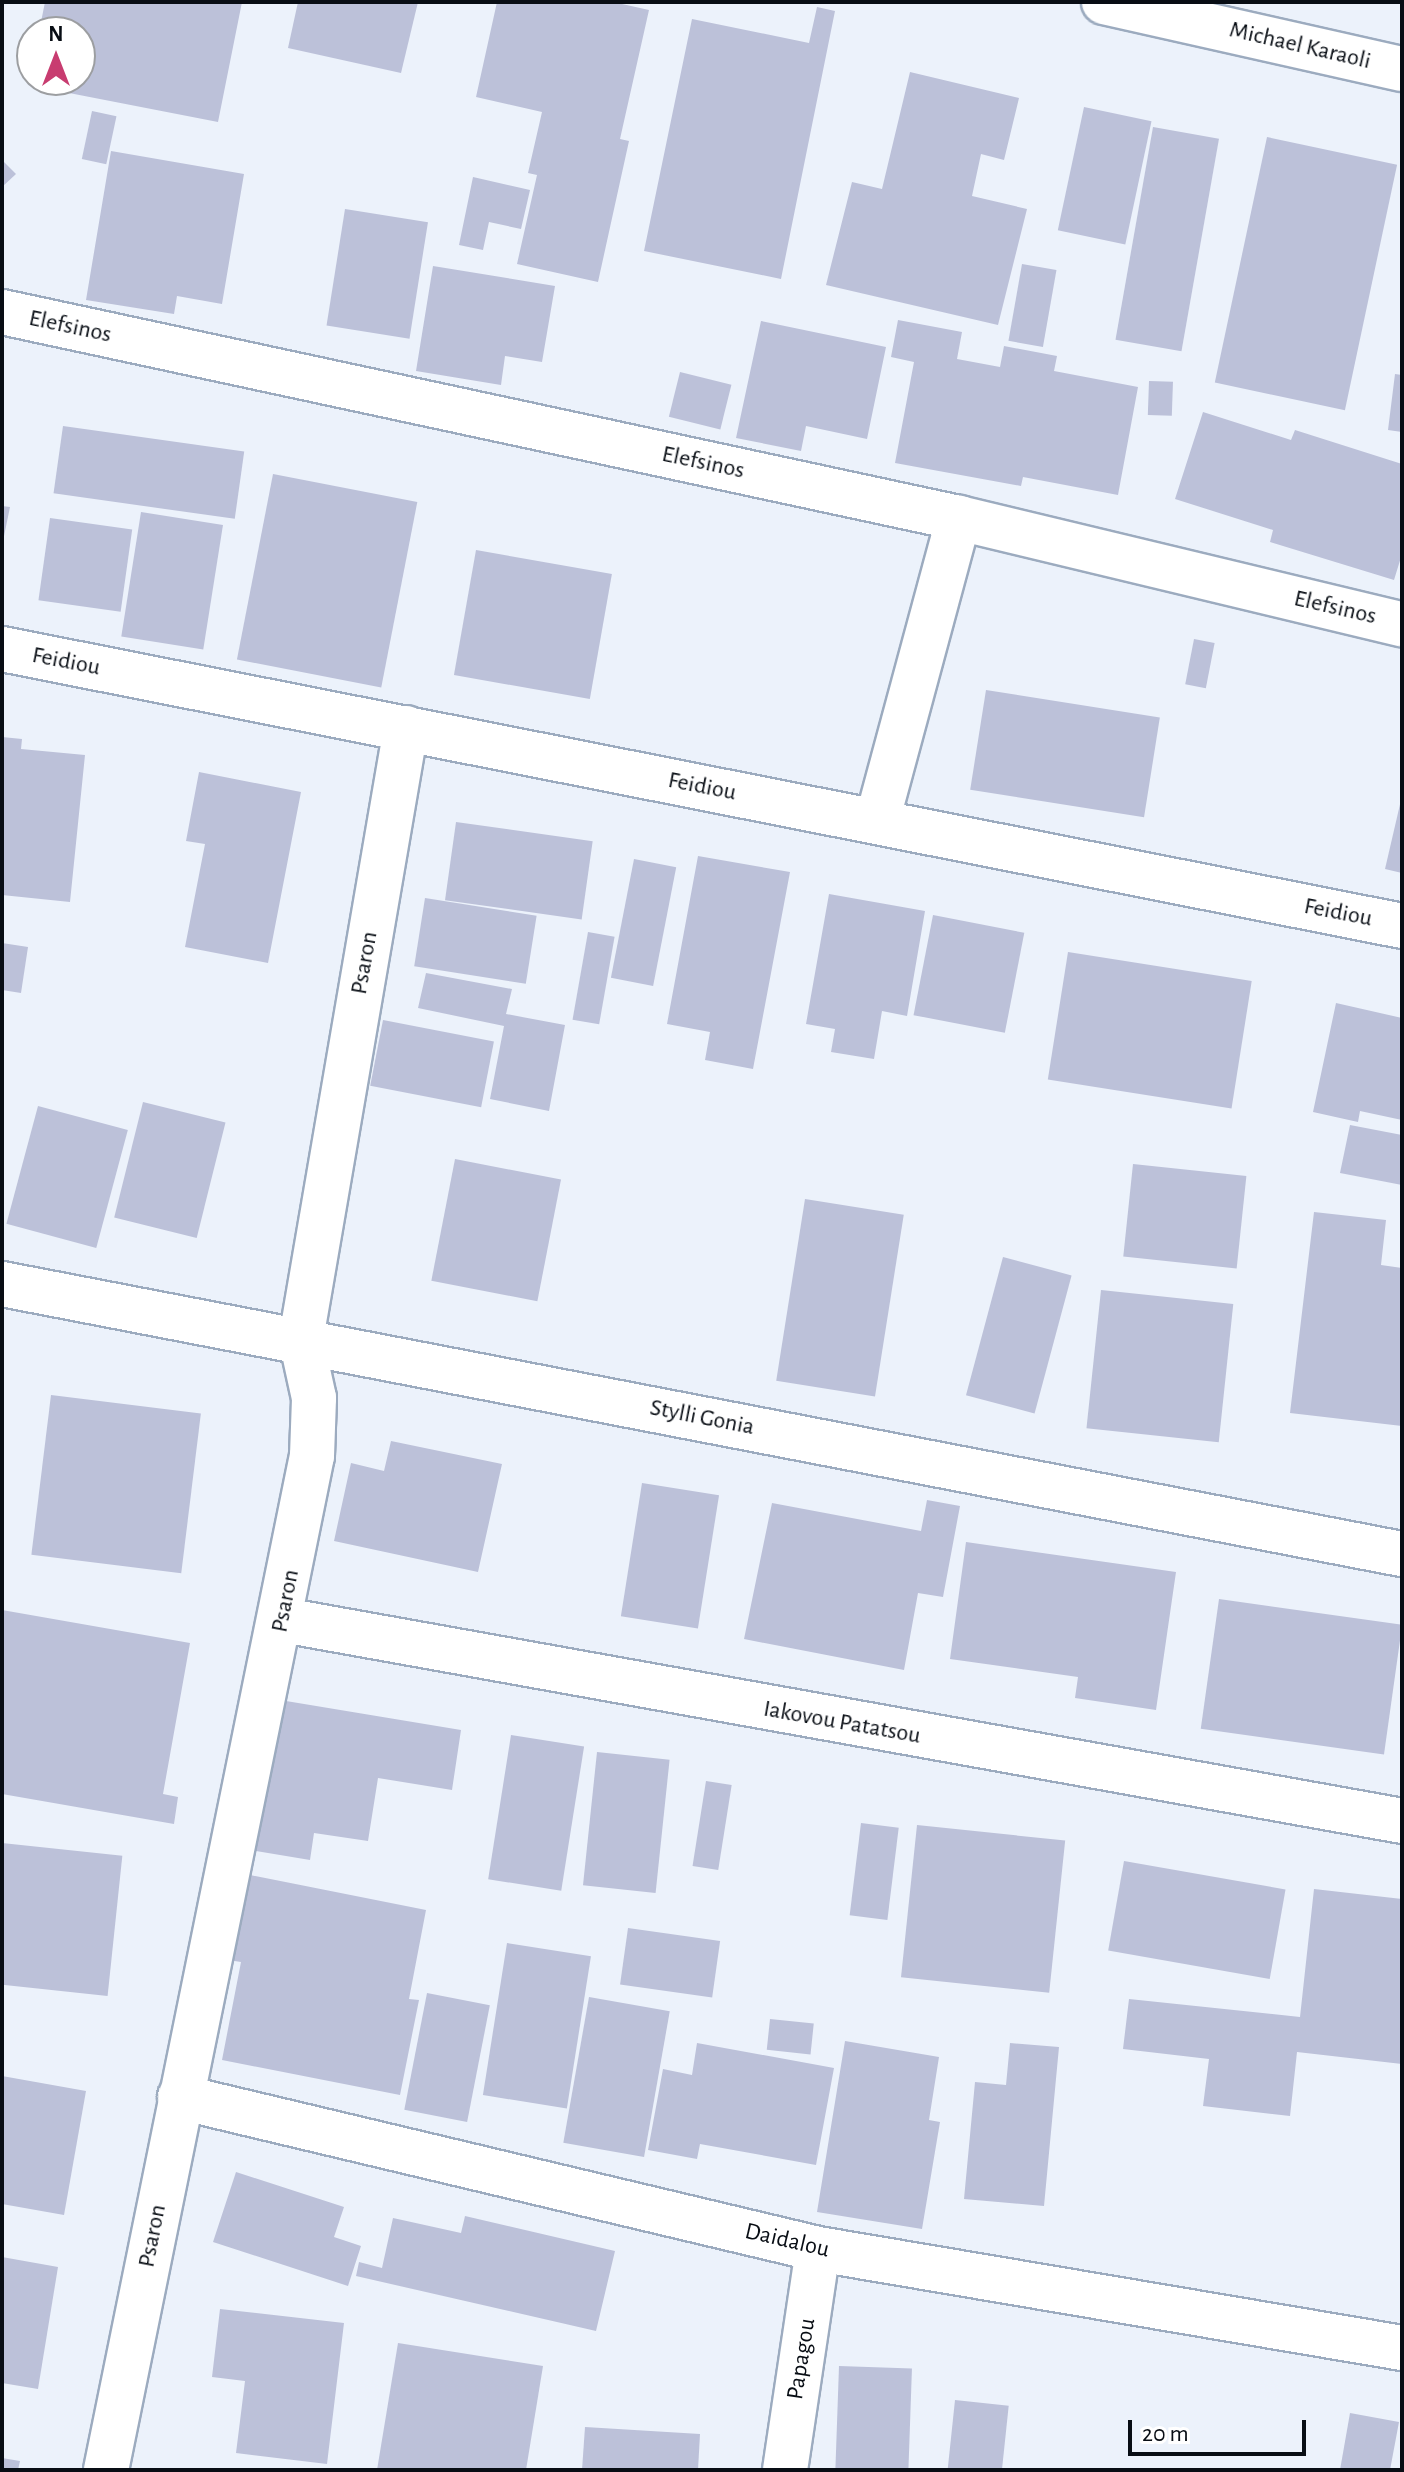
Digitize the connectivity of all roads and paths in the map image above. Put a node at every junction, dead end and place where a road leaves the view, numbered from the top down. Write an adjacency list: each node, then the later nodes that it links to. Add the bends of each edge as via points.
1 (1104, 2): 2 (street, Michael Karaoli)
2 (1402, 69)
3 (2, 312): 4 (street, Elefsinos)
4 (959, 518): 5 (street, Elefsinos); 8 (street)
5 (1402, 624)
6 (2, 649): 7 (street, Feidiou)
7 (406, 728): 8 (street, Feidiou); 11 (street, Psaron)
8 (877, 821): 9 (street, Feidiou)
9 (1402, 926)
10 (2, 1284): 11 (street, Stylli Gonia)
11 (301, 1339): 12 (street, Stylli Gonia); 13 (street, Psaron, via 314,1398 312,1456)
12 (1402, 1554)
13 (283, 1620): 14 (street, Iakovou Patatsou); 15 (street, Psaron)
14 (1402, 1821)
15 (180, 2097): 16 (street, Daidalou); 18 (street, Psaron)
16 (818, 2249): 17 (street, Daidalou); 19 (street, Papagou)
17 (1402, 2348)
18 (106, 2470)
19 (785, 2470)

